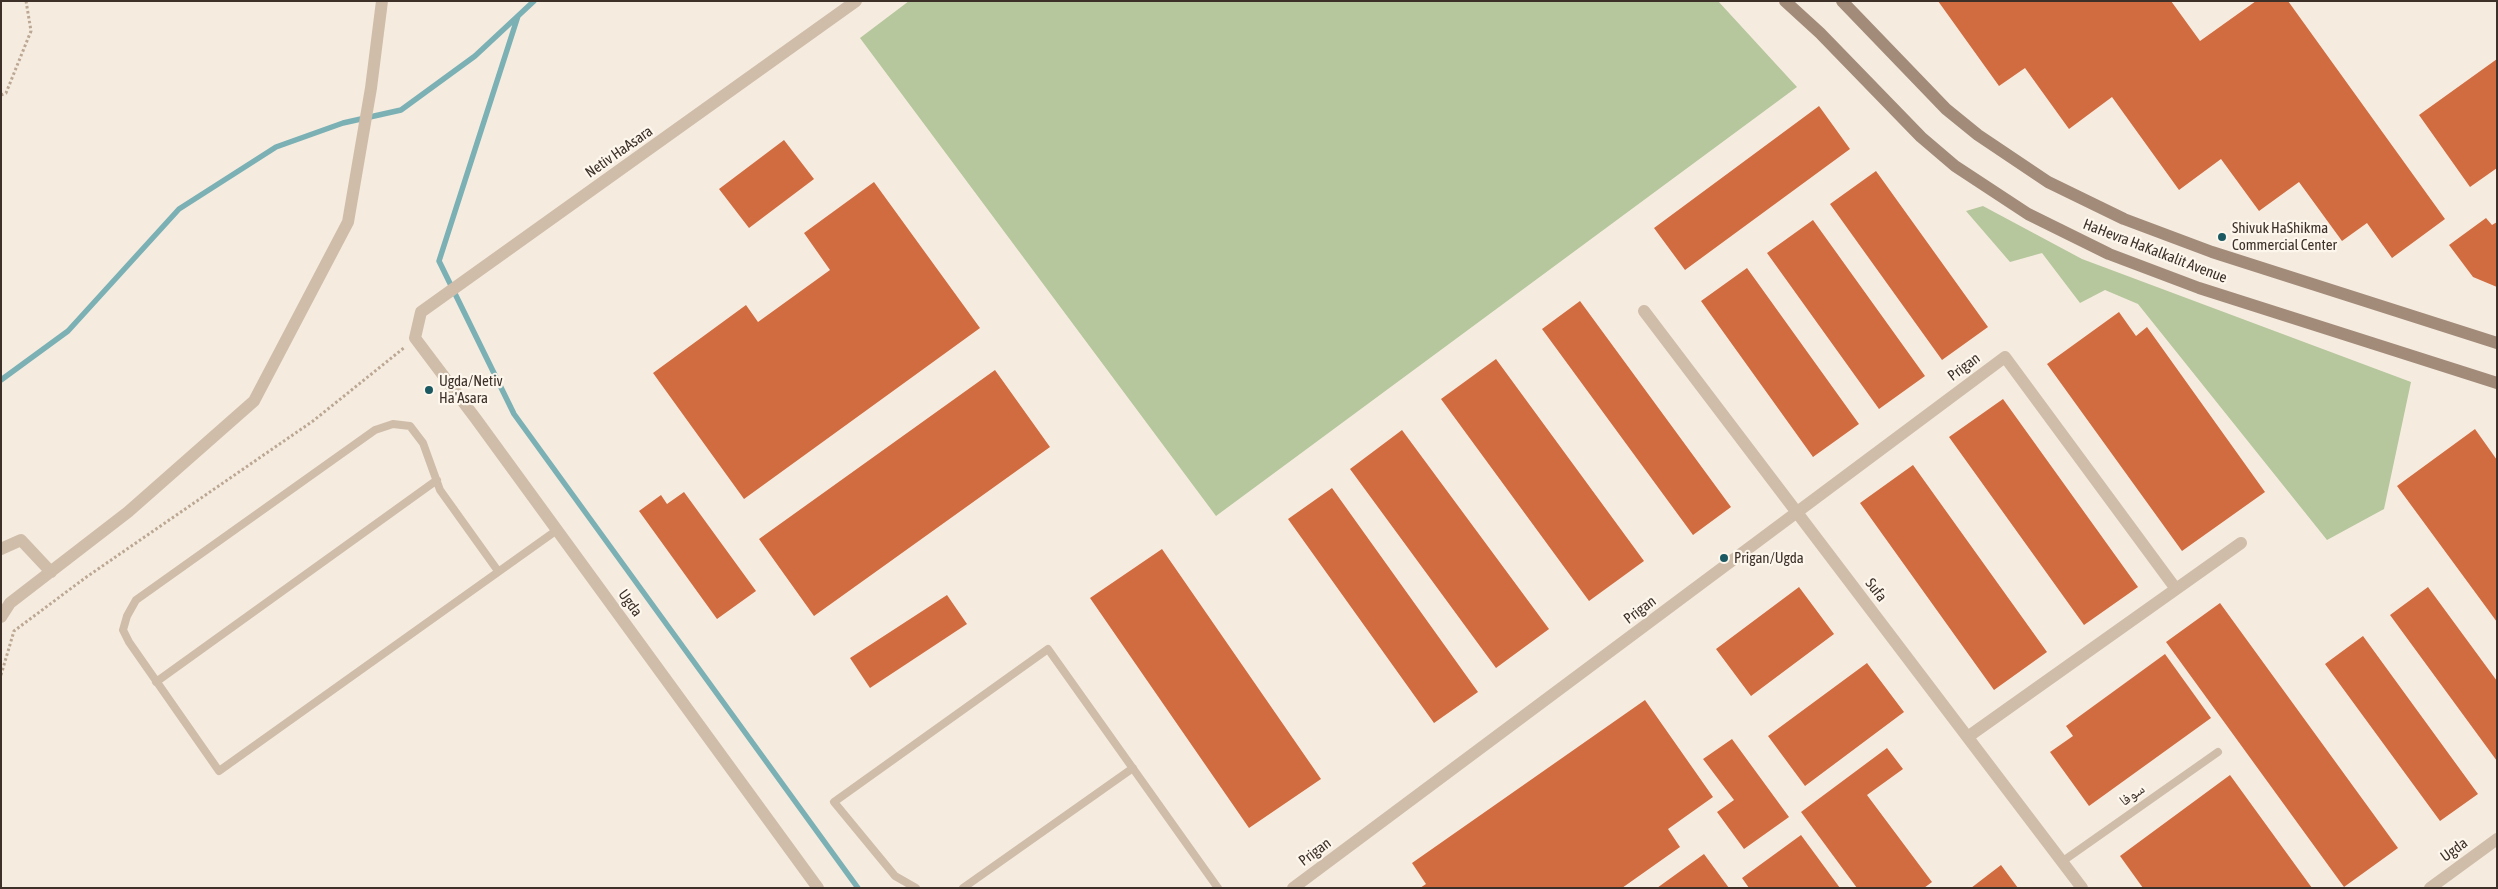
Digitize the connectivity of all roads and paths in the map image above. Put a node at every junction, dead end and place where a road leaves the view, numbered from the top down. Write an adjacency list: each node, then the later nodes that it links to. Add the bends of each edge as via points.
1 (26, 1): 8 (path, via 31,31 6,93)
2 (382, 1): 19 (street, via 348,222 254,401 128,512)
3 (856, 1): 10 (street, Netiv HaAsara, via 421,312)
4 (1785, 1): 12 (main road, HaHevra HaKalkalit Avenue, via 1921,137 1955,166 2028,214 2109,254 2199,288)
5 (1842, 1): 7 (main road, HaHevra HaKalkalit Avenue)
6 (1851, 1): 7 (lane)
7 (1865, 26): 11 (main road, HaHevra HaKalkalit Avenue, via 1946,109 1985,140 2062,189 2124,219 2212,252)
8 (1, 95)
9 (1644, 311): 14 (street, Sufa)
10 (415, 338): 15 (street, Ugda); 22 (path, via 313,421 85,578 14,631)
11 (2497, 343)
12 (2497, 383)
13 (437, 480): 18 (lane, via 440,490); 23 (lane); 23 (lane, via 423,443 410,426 393,424 375,430 136,600 126,616 123,630)
14 (1796, 514): 20 (street, Prigan, via 2005,357); 24 (street, Sufa); 33 (street, Prigan)
15 (557, 530): 18 (lane); 30 (street, Ugda)
16 (2241, 543): 20 (street)
17 (1, 549): 19 (street, via 21,540)
18 (498, 571): 23 (lane, via 219,771)
19 (51, 572): 21 (street, via 10,603)
20 (2176, 589): 24 (street)
21 (1, 617)
22 (1, 675)
23 (156, 682)
24 (1968, 736): 28 (street, Sufa)
25 (2218, 752): 28 (lane, سوفا)
26 (1132, 768): 29 (lane); 31 (lane, via 1048,649 834,802 896,876); 32 (lane)
27 (2497, 839): 35 (street, Ugda)
28 (2063, 861): 34 (street, Sufa)
29 (1215, 887)
30 (818, 888)
31 (916, 888)
32 (963, 888)
33 (1294, 888)
34 (2082, 888)
35 (2430, 888)

